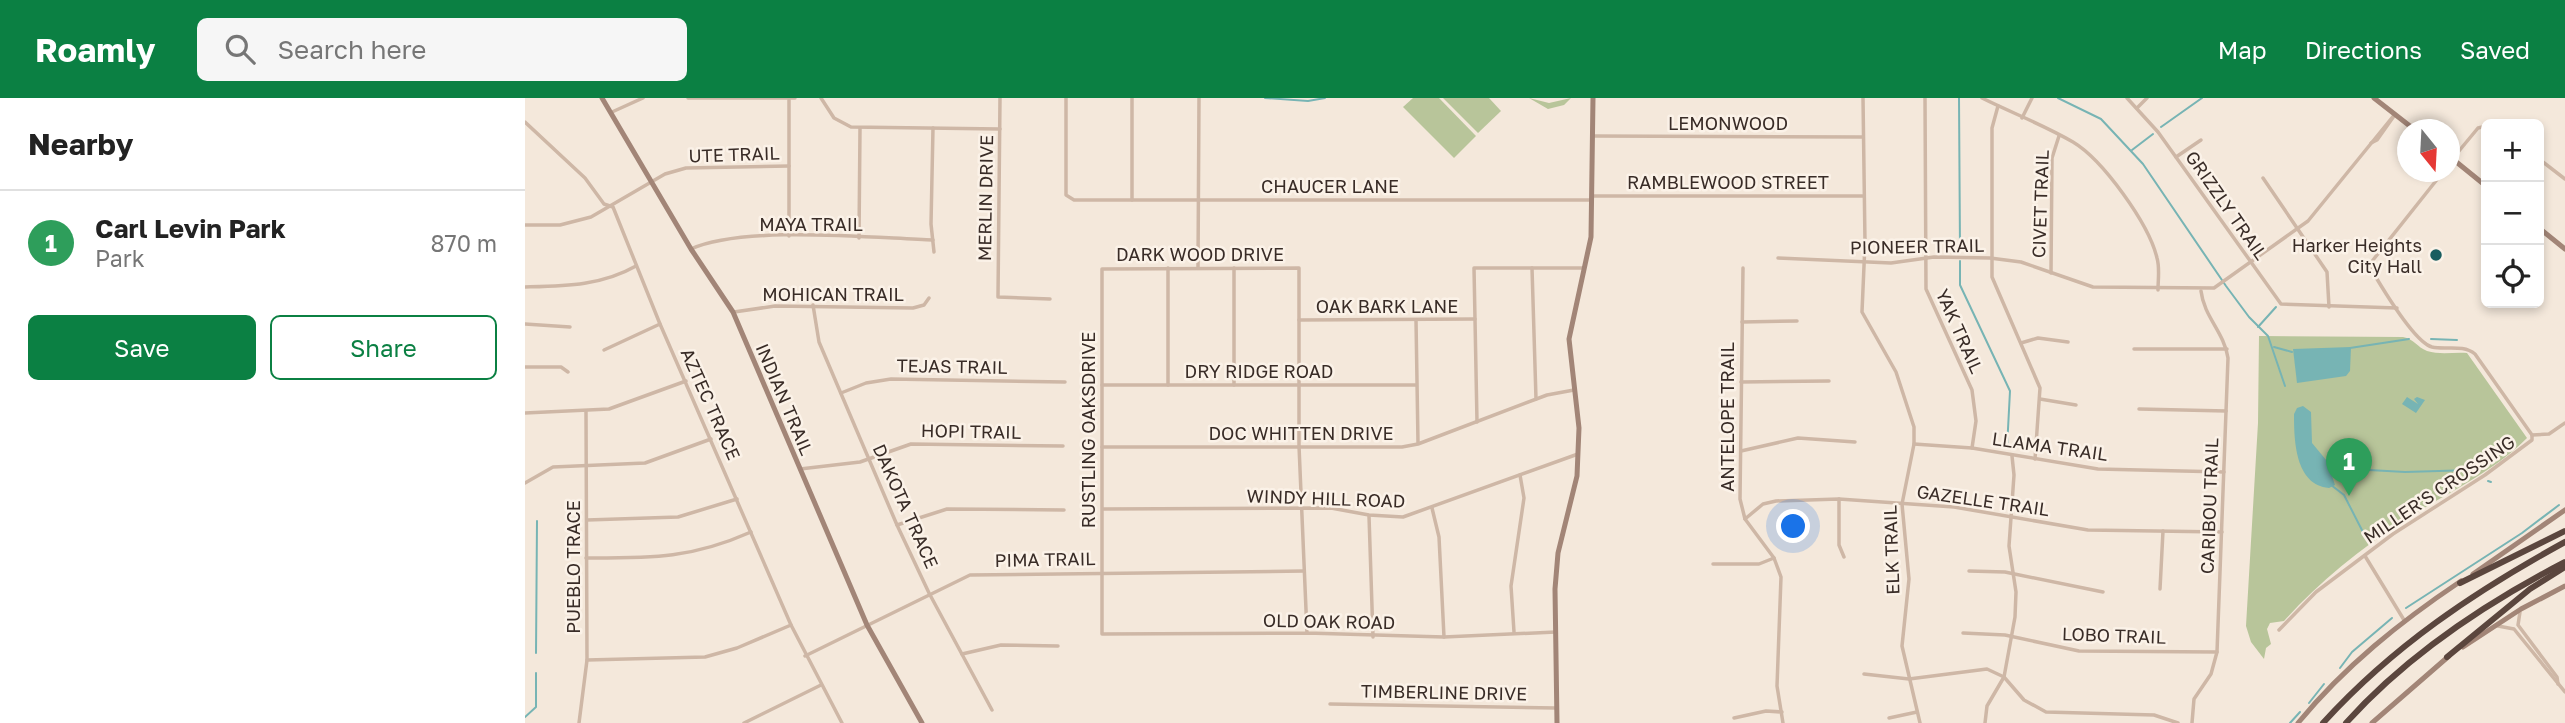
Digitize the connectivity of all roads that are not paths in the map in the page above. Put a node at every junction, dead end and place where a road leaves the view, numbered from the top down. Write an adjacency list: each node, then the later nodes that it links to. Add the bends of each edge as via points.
1 (602, 98): 20 (street, INDIAN TRAIL)
2 (643, 98): 20 (street)
3 (688, 98): 17 (street)
4 (821, 98): 26 (street, via 839,122)
5 (1000, 98): 28 (street, MERLIN DRIVE)
6 (1066, 98): 45 (street, CHAUCER LANE, via 1068,199)
7 (1132, 98): 45 (street)
8 (1199, 98): 46 (street)
9 (1593, 98): 29 (street)
10 (1863, 98): 31 (street, ELK TRAIL)
11 (1924, 98): 58 (street, YAK TRAIL)
12 (1982, 98): 18 (street)
13 (2032, 98): 22 (street)
14 (2127, 98): 19 (street, GRIZZLY TRAIL)
15 (2147, 98): 19 (street)
16 (2374, 98): 21 (street)
17 (792, 99): 36 (street)
18 (1998, 106): 22 (street); 59 (street, via 1992,128)
19 (2137, 108): 34 (street, GRIZZLY TRAIL)
20 (612, 112): 40 (street, INDIAN TRAIL)
21 (2395, 114): 23 (street); 49 (street, PIONEER TRAIL)
22 (2022, 118): 30 (street)
23 (2401, 119)
24 (525, 122): 47 (street, AZTEC TRACE, via 585,178 604,204)
25 (2481, 127): 33 (street)
26 (860, 128): 27 (street); 52 (street)
27 (933, 128): 28 (street); 53 (street)
28 (1000, 129): 75 (street, MERLIN DRIVE, via 998,297)
29 (1593, 136): 31 (street, LEMONWOOD); 44 (street)
30 (2059, 136): 70 (street, CIVET TRAIL, via 2052,158); 72 (street, via 2099,164 2136,216 2158,260)
31 (1863, 137): 43 (street, ELK TRAIL)
32 (2201, 139): 34 (street)
33 (2460, 149)
34 (2176, 157): 61 (street, GRIZZLY TRAIL)
35 (2544, 163): 39 (street)
36 (789, 166): 40 (street, UTE TRAIL, via 686,168); 51 (street)
37 (2460, 166): 42 (street)
38 (2263, 178): 49 (street)
39 (2565, 179)
40 (651, 182): 47 (street, UTE TRAIL); 54 (street, INDIAN TRAIL)
41 (2435, 182): 78 (street, MILLER'S CROSSING, via 2371,264)
42 (2481, 182)
43 (1863, 195): 44 (street, RAMBLEWOOD STREET); 60 (street, ELK TRAIL)
44 (1592, 198): 46 (street, CHAUCER LANE); 67 (street)
45 (1132, 200): 46 (street, CHAUCER LANE)
46 (1199, 200): 64 (street)
47 (613, 207): 48 (street, UTE TRAIL, via 576,222); 62 (street, AZTEC TRACE)
48 (525, 225)
49 (2298, 230): 61 (street, PIONEER TRAIL); 77 (street, via 2327,272)
50 (2544, 232): 55 (street)
51 (789, 236): 52 (street, MAYA TRAIL); 54 (street, MAYA TRAIL, via 720,241)
52 (859, 238): 53 (street, MAYA TRAIL)
53 (933, 240): 56 (street)
54 (691, 249): 79 (street, INDIAN TRAIL)
55 (2565, 249)
56 (934, 252)
57 (1778, 258): 60 (street, PIONEER TRAIL)
58 (1925, 258): 59 (street, PIONEER TRAIL); 60 (street, PIONEER TRAIL); 123 (street, YAK TRAIL, via 1931,307 1975,401)
59 (1990, 258): 70 (street, PIONEER TRAIL, via 2021,262); 89 (street, via 1995,290)
60 (1864, 262): 119 (street, ELK TRAIL, via 1862,312 1900,382 1914,427)
61 (2250, 263): 73 (street, PIONEER TRAIL, via 2219,285); 77 (street, GRIZZLY TRAIL, via 2281,304)
62 (636, 266): 71 (street, via 591,283); 86 (street, AZTEC TRACE)
63 (1168, 268): 64 (street, DARK WOOD DRIVE); 69 (street, DARK WOOD DRIVE); 100 (street)
64 (1198, 268): 65 (street, DARK WOOD DRIVE)
65 (1234, 268): 80 (street, DARK WOOD DRIVE, via 1299,268); 101 (street)
66 (1532, 268): 67 (street); 82 (street, via 1474,268); 106 (street)
67 (1584, 268): 104 (street, via 1569,339)
68 (1743, 268): 84 (street, ANTELOPE TRAIL)
69 (1102, 269): 99 (street, RUSTLING OAKSDRIVE)
70 (2051, 274): 72 (street, PIONEER TRAIL, via 2093,288)
71 (525, 287)
72 (2158, 289): 73 (street, PIONEER TRAIL)
73 (2201, 290): 91 (street, via 2204,310)
74 (929, 298): 76 (street, MOHICAN TRAIL, via 913,308)
75 (1051, 299)
76 (813, 305): 79 (street, MOHICAN TRAIL); 105 (street, DAKOTA TRACE, via 819,342)
77 (2329, 307): 78 (street, GRIZZLY TRAIL)
78 (2397, 308): 115 (street, MILLER'S CROSSING, via 2420,341 2439,348 2466,348 2475,354)
79 (733, 312): 130 (street, INDIAN TRAIL)
80 (1299, 320): 81 (street, OAK BARK LANE); 103 (street)
81 (1416, 320): 82 (street, OAK BARK LANE); 102 (street)
82 (1475, 320): 113 (street)
83 (1797, 321): 84 (street)
84 (1742, 322): 98 (street, ANTELOPE TRAIL)
85 (525, 324): 87 (street)
86 (660, 324): 92 (street); 95 (street, AZTEC TRACE)
87 (570, 327)
88 (2069, 342): 89 (street, via 2038,338)
89 (2021, 343): 107 (street, via 2036,373)
90 (2134, 349): 91 (street)
91 (2227, 349): 111 (street, CARIBOU TRAIL)
92 (604, 350)
93 (525, 367): 94 (street, via 561,367)
94 (569, 372)
95 (686, 381): 110 (street, via 616,407); 116 (street, AZTEC TRACE)
96 (1829, 381): 98 (street)
97 (1065, 382): 105 (street, TEJAS TRAIL, via 891,379)
98 (1741, 382): 124 (street, ANTELOPE TRAIL)
99 (1102, 384): 100 (street, DRY RIDGE ROAD); 122 (street, RUSTLING OAKSDRIVE)
100 (1168, 385): 101 (street, DRY RIDGE ROAD)
101 (1234, 385): 103 (street, DRY RIDGE ROAD)
102 (1416, 385): 103 (street, DRY RIDGE ROAD); 118 (street)
103 (1298, 386): 121 (street)
104 (1574, 390): 106 (street, DOC WHITTEN DRIVE); 125 (street)
105 (841, 393): 127 (street, DAKOTA TRACE)
106 (1536, 399): 113 (street, DOC WHITTEN DRIVE)
107 (2041, 399): 108 (street); 128 (street)
108 (2075, 405)
109 (2140, 409): 111 (street)
110 (586, 411): 112 (street); 129 (street, PUEBLO TRACE)
111 (2227, 411): 131 (street, CARIBOU TRAIL)
112 (525, 413)
113 (1477, 422): 118 (street, DOC WHITTEN DRIVE)
114 (2565, 423): 115 (street, via 2549,434)
115 (2532, 435): 153 (street, MILLER'S CROSSING, via 2526,447)
116 (711, 439): 129 (street, via 645,463); 134 (street, AZTEC TRACE)
117 (1855, 442): 124 (street, via 1798,438)
118 (1418, 444): 121 (street, DOC WHITTEN DRIVE)
119 (1914, 444): 123 (street, LLAMA TRAIL); 136 (street, ELK TRAIL)
120 (1063, 446): 127 (street, HOPI TRAIL, via 911,444)
121 (1299, 446): 122 (street, DOC WHITTEN DRIVE); 139 (street)
122 (1102, 447): 138 (street, RUSTLING OAKSDRIVE)
123 (1972, 448): 126 (street, LLAMA TRAIL)
124 (1741, 451): 144 (street, ANTELOPE TRAIL)
125 (1579, 454): 132 (street, WINDY HILL ROAD); 174 (street, via 1556,569)
126 (2012, 455): 128 (street, LLAMA TRAIL); 143 (street)
127 (870, 459): 130 (street, HOPI TRAIL); 146 (street, DAKOTA TRACE)
128 (2035, 459): 131 (street, LLAMA TRAIL, via 2098,469)
129 (586, 464): 133 (street, via 553,467); 145 (street, PUEBLO TRACE)
130 (800, 469): 170 (street, INDIAN TRAIL)
131 (2224, 472): 150 (street, CARIBOU TRAIL)
132 (1520, 475): 137 (street, WINDY HILL ROAD); 173 (street, via 1524,498 1511,586)
133 (525, 483)
134 (737, 499): 145 (street, via 678,517); 149 (street, AZTEC TRACE)
135 (1839, 499): 136 (street, GAZELLE TRAIL); 144 (street, GAZELLE TRAIL, via 1776,501); 152 (street, via 1839,545)
136 (1902, 504): 143 (street, GAZELLE TRAIL); 189 (street, ELK TRAIL, via 1909,579 1902,646)
137 (1432, 508): 142 (street, WINDY HILL ROAD, via 1403,517); 179 (street, via 1439,537)
138 (1103, 509): 139 (street, WINDY HILL ROAD); 160 (street, RUSTLING OAKSDRIVE)
139 (1302, 509): 142 (street, WINDY HILL ROAD, via 1331,508); 159 (street)
140 (1064, 510): 146 (street, via 947,509)
141 (2565, 510): 162 (street)
142 (1369, 515): 178 (street)
143 (2011, 517): 147 (street, GAZELLE TRAIL, via 2088,530); 161 (street)
144 (1745, 519): 155 (street)
145 (587, 520): 154 (street, PUEBLO TRACE)
146 (897, 525): 166 (street, DAKOTA TRACE)
147 (2163, 531): 150 (street, GAZELLE TRAIL); 164 (street)
148 (2565, 531): 162 (highway)
149 (751, 532): 154 (street, via 685,555); 169 (street, AZTEC TRACE)
150 (2222, 532): 182 (street, CARIBOU TRAIL)
151 (2565, 542): 211 (highway, via 2445,613 2380,666)
152 (1844, 556)
153 (2364, 556): 168 (street); 172 (street, MILLER'S CROSSING, via 2316,592)
154 (586, 558): 186 (street, PUEBLO TRACE)
155 (1775, 558): 156 (street, via 1759,564); 196 (street, via 1781,577 1777,686)
156 (1713, 564)
157 (2565, 564): 185 (highway); 212 (highway, via 2505,594 2448,632)
158 (1969, 570): 161 (street)
159 (1304, 571): 160 (street, PIMA TRAIL); 175 (street)
160 (1103, 572): 166 (street, PIMA TRAIL, via 982,573); 177 (street, RUSTLING OAKSDRIVE)
161 (2013, 575): 165 (street); 180 (street)
162 (2460, 583): 168 (street)
163 (2565, 586): 167 (street)
164 (2161, 589)
165 (2103, 592)
166 (929, 593): 170 (street, PIMA TRAIL); 183 (street, DAKOTA TRACE)
167 (2521, 609): 171 (street); 190 (street, via 2518,625)
168 (2404, 620): 210 (street, via 2363,653)
169 (791, 625): 184 (street, AZTEC TRACE); 186 (street, via 705,657)
170 (867, 625): 184 (street, PIMA TRAIL); 203 (street, INDIAN TRAIL)
171 (2494, 627): 185 (street); 190 (street, via 2514,629)
172 (2279, 630)
173 (1514, 632): 174 (street, OLD OAK ROAD); 179 (street, OLD OAK ROAD)
174 (1556, 632): 194 (street)
175 (1307, 633): 177 (street, OLD OAK ROAD); 178 (street, OLD OAK ROAD)
176 (1963, 633): 180 (street, LOBO TRAIL)
177 (1102, 634)
178 (1373, 637): 179 (street, OLD OAK ROAD)
179 (1444, 637)
180 (2012, 637): 182 (street, LOBO TRAIL, via 2079,651); 188 (street)
181 (1058, 646): 183 (street, via 1002,645)
182 (2217, 652): 209 (street, CARIBOU TRAIL, via 2211,674 2196,694)
183 (962, 654): 195 (street, DAKOTA TRACE)
184 (805, 656): 191 (street, AZTEC TRACE)
185 (2447, 657): 213 (street)
186 (587, 660): 200 (street, PUEBLO TRACE)
187 (1864, 674): 189 (street)
188 (2004, 677): 189 (street, via 1975,668); 207 (street, via 1987,706); 208 (street, via 2024,700 2046,712 2154,715)
189 (1909, 679): 197 (street, ELK TRAIL)
190 (2558, 684): 192 (street)
191 (821, 685): 201 (street); 202 (street, AZTEC TRACE)
192 (2565, 692)
193 (1330, 704): 194 (street, TIMBERLINE DRIVE)
194 (1557, 708): 204 (street)
195 (992, 710)
196 (1782, 712): 198 (street); 205 (street)
197 (1917, 712): 199 (street); 206 (street, ELK TRAIL)
198 (1734, 718)
199 (1889, 718)
200 (579, 723)
201 (744, 723)
202 (842, 723)
203 (922, 723)
204 (1557, 723)
205 (1783, 723)
206 (1920, 723)
207 (1985, 723)
208 (2178, 723)
209 (2192, 723)
210 (2298, 723)
211 (2323, 723)
212 (2346, 723)
213 (2372, 723)

